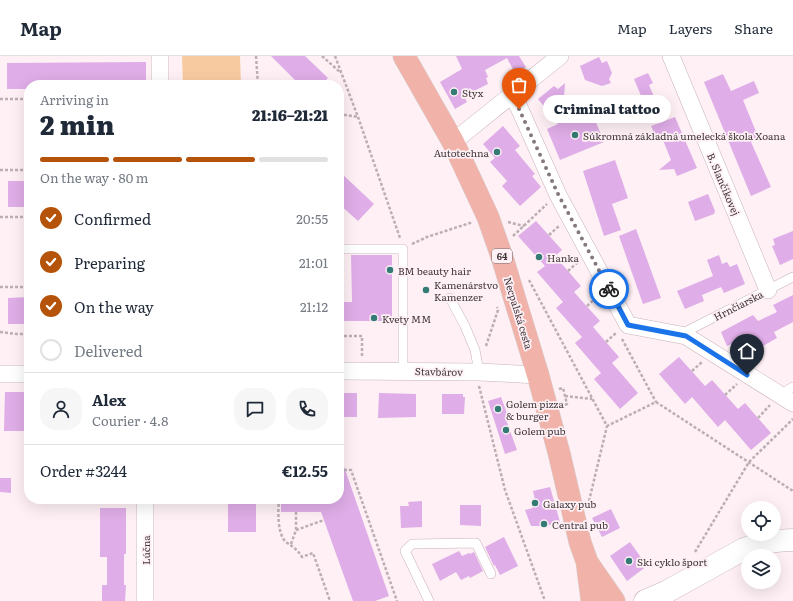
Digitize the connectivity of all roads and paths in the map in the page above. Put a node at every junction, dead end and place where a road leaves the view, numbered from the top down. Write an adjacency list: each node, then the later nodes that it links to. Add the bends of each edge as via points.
1 (160, 56): 9 (street)
2 (256, 56): 10 (path)
3 (322, 56): 8 (path)
4 (334, 56): 8 (path)
5 (404, 56): 16 (main road, Necpalská cesta / 64)
6 (560, 56): 11 (street)
7 (671, 56): 34 (street, B. Slančíkovej)
8 (342, 74): 15 (path)
9 (160, 80)
10 (258, 80)
11 (513, 94): 16 (street); 19 (street)
12 (0, 99): 13 (path)
13 (24, 99)
14 (344, 115): 15 (path)
15 (358, 117): 29 (path)
16 (452, 142): 48 (main road, Necpalská cesta / 64, via 488,217)
17 (0, 170): 18 (path)
18 (24, 170)
19 (558, 194): 25 (path); 41 (street, via 628,325)
20 (0, 217): 21 (path)
21 (24, 217)
22 (472, 217): 26 (path)
23 (506, 221): 25 (path)
24 (470, 223): 29 (path, via 427,237)
25 (524, 226): 27 (path)
26 (475, 229)
27 (512, 237)
28 (344, 249): 29 (lane)
29 (403, 249): 44 (lane)
30 (526, 275): 52 (path)
31 (793, 277): 34 (lane, Hrnčiarska)
32 (0, 287): 33 (path)
33 (24, 288)
34 (768, 290): 41 (lane, Hrnčiarska, via 689,330)
35 (450, 298): 45 (lane, via 476,350)
36 (496, 303): 45 (path, via 498,310)
37 (618, 331): 53 (path)
38 (0, 332): 39 (path)
39 (24, 334)
40 (344, 336): 43 (path, via 362,336)
41 (686, 336): 50 (street)
42 (344, 371): 43 (street, Stavbárov)
43 (362, 371): 44 (street, Stavbárov)
44 (403, 371): 45 (street, Stavbárov)
45 (479, 372): 48 (street, Stavbárov); 80 (path, via 478,388 505,490)
46 (0, 374): 47 (street)
47 (24, 374)
48 (538, 374): 71 (main road, Necpalská cesta / 64)
49 (563, 388): 51 (path)
50 (788, 395)
51 (565, 396): 52 (path); 54 (path)
52 (593, 399): 56 (path)
53 (656, 402): 56 (path); 57 (path)
54 (567, 404)
55 (793, 419): 57 (path)
56 (607, 426): 60 (path)
57 (749, 462): 59 (path); 70 (path)
58 (344, 470): 63 (path, via 350,470)
59 (793, 490)
60 (589, 502)
61 (145, 504): 76 (street, Lúčna)
62 (279, 504): 69 (path, via 278,524 285,541)
63 (365, 511): 65 (path); 72 (path)
64 (296, 512): 67 (path)
65 (360, 513)
66 (324, 520): 67 (path)
67 (296, 530): 69 (path)
68 (793, 540): 75 (street, via 778,540 744,548)
69 (291, 544): 77 (path, via 302,557 313,553)
70 (695, 552)
71 (587, 562): 81 (main road, Necpalská cesta / 64); 82 (main road, Necpalská cesta / 64)
72 (386, 570): 73 (path); 78 (path)
73 (381, 572)
74 (491, 574): 79 (lane, via 476,543 412,544 405,552)
75 (672, 593): 83 (street)
76 (145, 601)
77 (330, 601)
78 (397, 601)
79 (429, 601)
80 (545, 601)
81 (592, 601)
82 (614, 601)
83 (645, 601)

